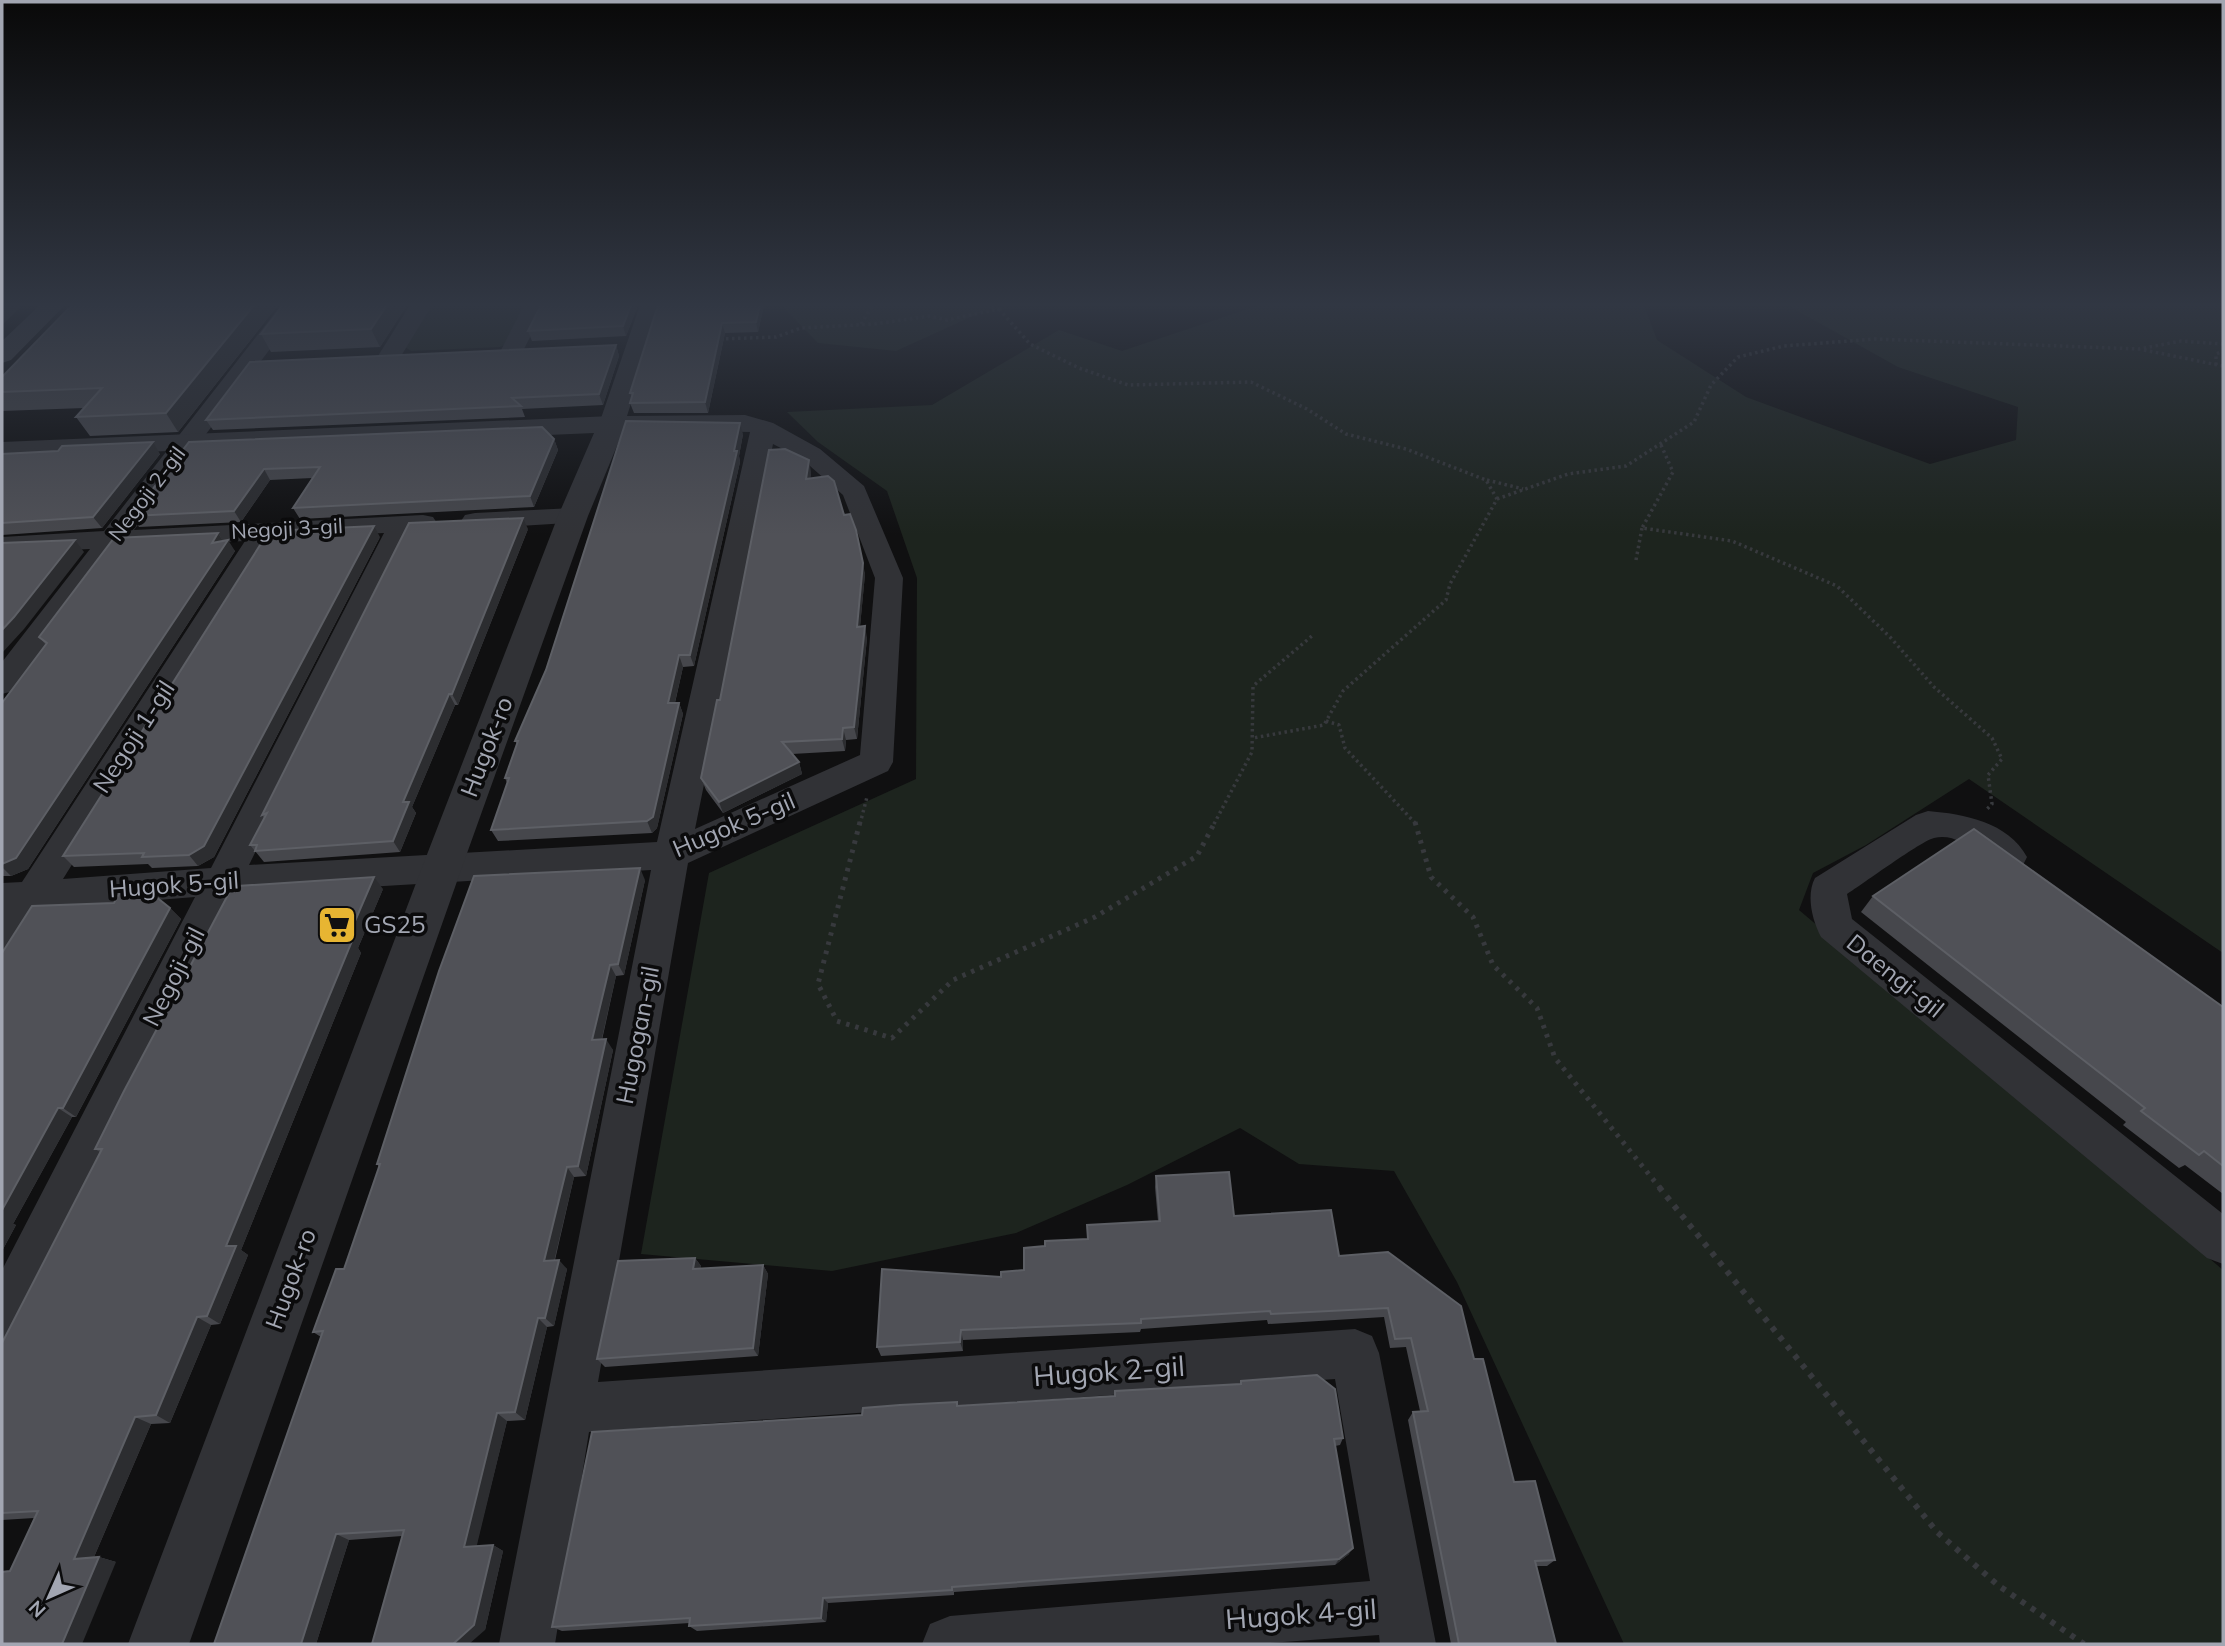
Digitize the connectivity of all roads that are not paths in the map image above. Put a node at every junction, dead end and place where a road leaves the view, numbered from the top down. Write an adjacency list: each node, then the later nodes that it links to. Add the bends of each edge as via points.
1 (243, 382): 5 (street, Negoji 2-gil)
2 (625, 382): 3 (street)
3 (611, 424): 4 (street, via 745,423); 5 (street); 7 (street, Hugok-ro)
4 (764, 428): 13 (street, Hugogan-gil); 13 (street, Hugok 5-gil, via 811,454 856,492 889,578 876,762)
5 (186, 441): 6 (street); 10 (street, Negoji 2-gil)
6 (2, 450)
7 (573, 516): 8 (street, Negoji 3-gil); 14 (street, Hugok-ro)
8 (403, 524): 9 (street, Negoji 3-gil); 16 (street, Negoji-gil)
9 (267, 530): 10 (street, Negoji 3-gil); 17 (street, Negoji 1-gil)
10 (113, 538): 11 (street, Negoji 3-gil); 12 (street, Negoji 2-gil)
11 (2, 545)
12 (2, 683)
13 (672, 855): 14 (street, Hugok 5-gil); 21 (street, Hugogan-gil)
14 (441, 870): 16 (street, Hugok 5-gil); 24 (street, Hugok-ro)
15 (2035, 876): 19 (street, Daengi-gil, via 1969,828 1928,824 1828,888 1834,926)
16 (223, 881): 17 (street, Hugok 5-gil); 20 (street, Negoji-gil)
17 (17, 897): 18 (street, Negoji 1-gil)
18 (2, 944)
19 (2223, 1242)
20 (2, 1318)
21 (568, 1409): 22 (street, Hugok 2-gil, via 1355,1353); 25 (street, Hugogan-gil)
22 (1405, 1625): 23 (street, Hugok 4-gil)
23 (1162, 1634): 26 (street, Hugok 4-gil)
24 (158, 1644)
25 (527, 1644)
26 (950, 1644)

